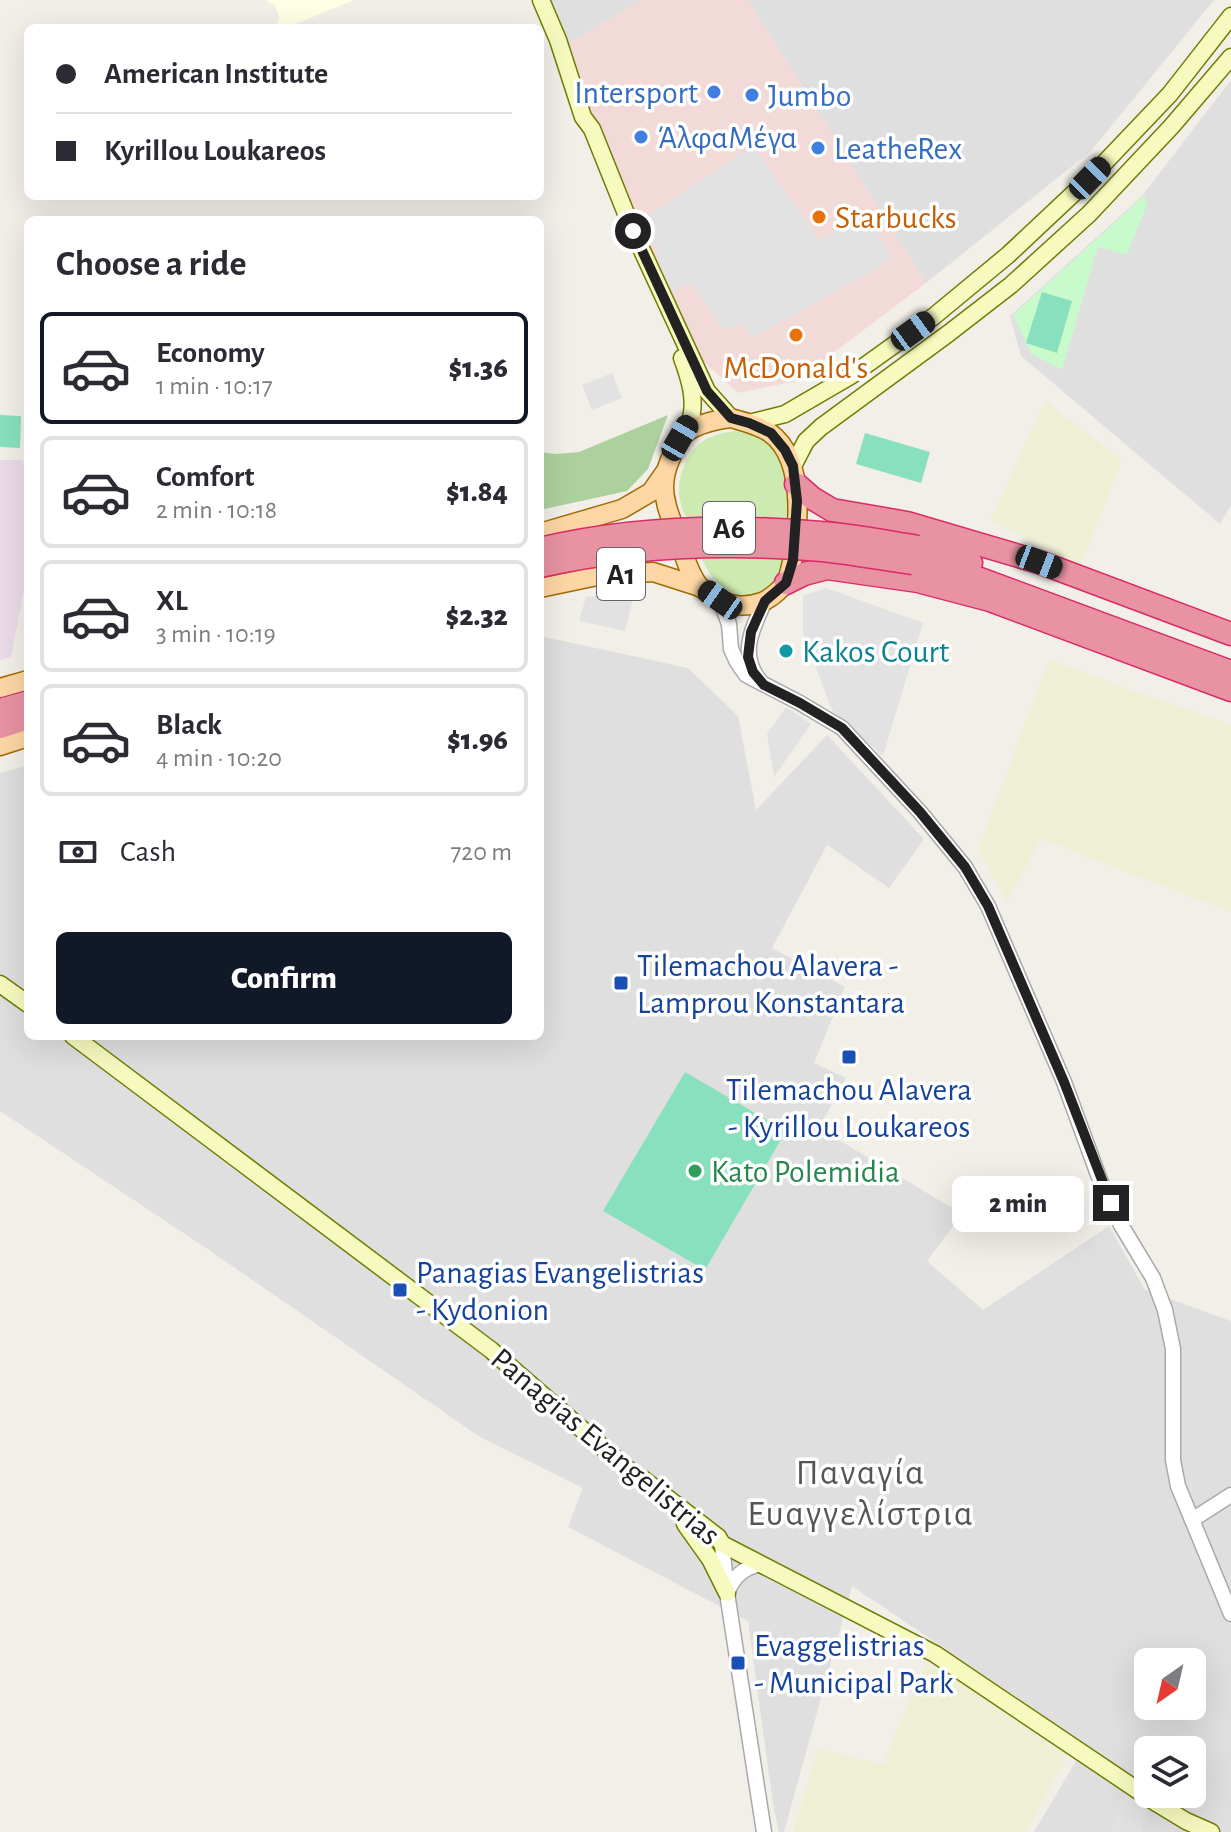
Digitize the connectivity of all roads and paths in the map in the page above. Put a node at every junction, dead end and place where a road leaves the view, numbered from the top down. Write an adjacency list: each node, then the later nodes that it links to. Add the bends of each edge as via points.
1 (541, 0): 4 (main road)
2 (1231, 16): 6 (main road, via 1170,94 1008,255 852,375 785,414)
3 (1231, 57): 9 (main road, via 1089,214 1011,285 806,441)
4 (583, 117): 5 (main road, via 707,391); 7 (main road, via 599,172 687,372 693,398 690,422)
5 (731, 418): 6 (main road); 7 (main road)
6 (749, 423): 9 (main road, via 771,433 785,450)
7 (680, 438): 8 (main road, A1)
8 (665, 472): 10 (main road, A1, via 651,492 622,509); 16 (main road, A1, via 665,501)
9 (794, 475): 14 (main road, via 793,560); 19 (highway, via 812,498 832,510 907,523 1039,562)
10 (544, 532)
11 (544, 548): 12 (highway, A6, bridge, via 645,532 731,528 824,533)
12 (916, 555): 13 (highway, A6, bridge, via 730,546 646,549); 20 (highway, A6, via 985,567); 21 (highway, A6)
13 (544, 565)
14 (786, 583): 18 (main road); 25 (highway, via 827,568 918,581 990,600)
15 (544, 587): 16 (main road, A1, via 653,572)
16 (700, 587): 17 (main road, A1)
17 (720, 600): 18 (main road, A1, via 734,606); 23 (street, via 737,662 746,675)
18 (765, 601): 23 (street, via 751,632 748,657)
19 (1231, 634)
20 (1231, 657)
21 (1231, 672)
22 (24, 681): 24 (main road)
23 (764, 685): 37 (street, via 842,728 938,834 988,906 1100,1180 1165,1310 1173,1349 1173,1460)
24 (0, 688)
25 (1231, 690)
26 (24, 703): 27 (highway)
27 (0, 710)
28 (24, 719): 29 (highway)
29 (0, 727)
30 (24, 738): 31 (main road)
31 (0, 746)
32 (0, 984): 33 (main road)
33 (24, 1001)
34 (78, 1040): 35 (main road, Panagias Evangelistrias, via 491,1350)
35 (632, 1473): 38 (main road); 39 (main road, Panagias Evangelistrias)
36 (1231, 1495): 37 (street)
37 (1192, 1520): 42 (street)
38 (685, 1524): 39 (main road); 41 (main road)
39 (722, 1544): 40 (main road, Panagias Evangelistrias); 41 (street)
40 (761, 1564): 41 (street, via 739,1573); 44 (main road, Panagias Evangelistrias, via 935,1654 1158,1804)
41 (727, 1593): 43 (street)
42 (1231, 1614)
43 (764, 1832)
44 (1211, 1832)

